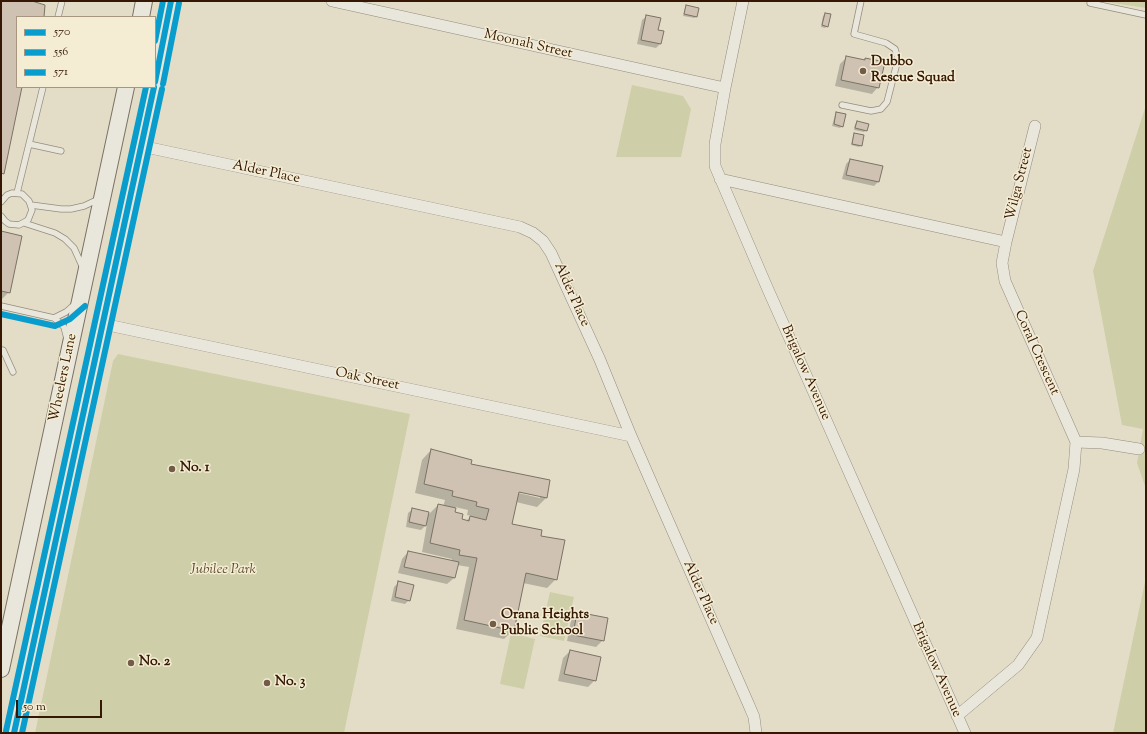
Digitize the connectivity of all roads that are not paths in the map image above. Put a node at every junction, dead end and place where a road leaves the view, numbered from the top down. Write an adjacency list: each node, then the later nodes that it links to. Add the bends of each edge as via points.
1 (62, 1): 9 (lane)
2 (144, 1): 10 (main road)
3 (171, 1): 11 (main road)
4 (332, 1): 15 (street, Moonah Street)
5 (742, 1): 15 (street, Brigalow Avenue)
6 (861, 1): 16 (lane, via 854,34 886,43 895,49 898,59 887,102 881,109 872,111)
7 (1090, 3): 8 (lane)
8 (1146, 15)
9 (58, 16)
10 (141, 16)
11 (156, 77)
12 (43, 88): 18 (lane)
13 (126, 88): 23 (main road, Wheelers Lane)
14 (154, 88): 19 (main road, Wheelers Lane)
15 (725, 88): 21 (street, Brigalow Avenue, via 716,144 716,166)
16 (842, 105)
17 (1035, 126): 28 (street, Wilga Street)
18 (29, 144): 20 (lane); 22 (lane)
19 (141, 146): 33 (main road, Wheelers Lane); 37 (street, Alder Place, via 520,227 533,233 551,252)
20 (61, 151)
21 (720, 179): 28 (street); 41 (street, Brigalow Avenue)
22 (17, 193): 24 (lane, via 7,195); 25 (lane, via 26,197)
23 (101, 197): 25 (lane, via 84,206 71,209); 29 (main road, Wheelers Lane)
24 (1, 202)
25 (31, 205): 27 (lane, via 30,215)
26 (1, 216): 27 (lane, via 9,224)
27 (24, 223): 29 (lane, via 65,239 74,248)
28 (1006, 242): 38 (street, Coral Crescent, via 1002,263 1005,281)
29 (86, 274): 30 (main road, Wheelers Lane)
30 (80, 300): 32 (lane); 35 (main road, Wheelers Lane)
31 (1, 306): 32 (lane)
32 (54, 318): 35 (lane, via 64,327)
33 (103, 324): 37 (street, Oak Street); 42 (main road, Wheelers Lane)
34 (1, 350): 36 (lane)
35 (70, 351): 40 (main road, Wheelers Lane)
36 (13, 372)
37 (631, 436): 43 (street, Alder Place, via 754,717)
38 (1076, 442): 39 (street); 41 (street, Coral Crescent, via 1074,469 1037,638 1018,665)
39 (1139, 449)
40 (1, 669)
41 (957, 716): 44 (street, Brigalow Avenue)
42 (14, 733)
43 (756, 733)
44 (965, 733)

